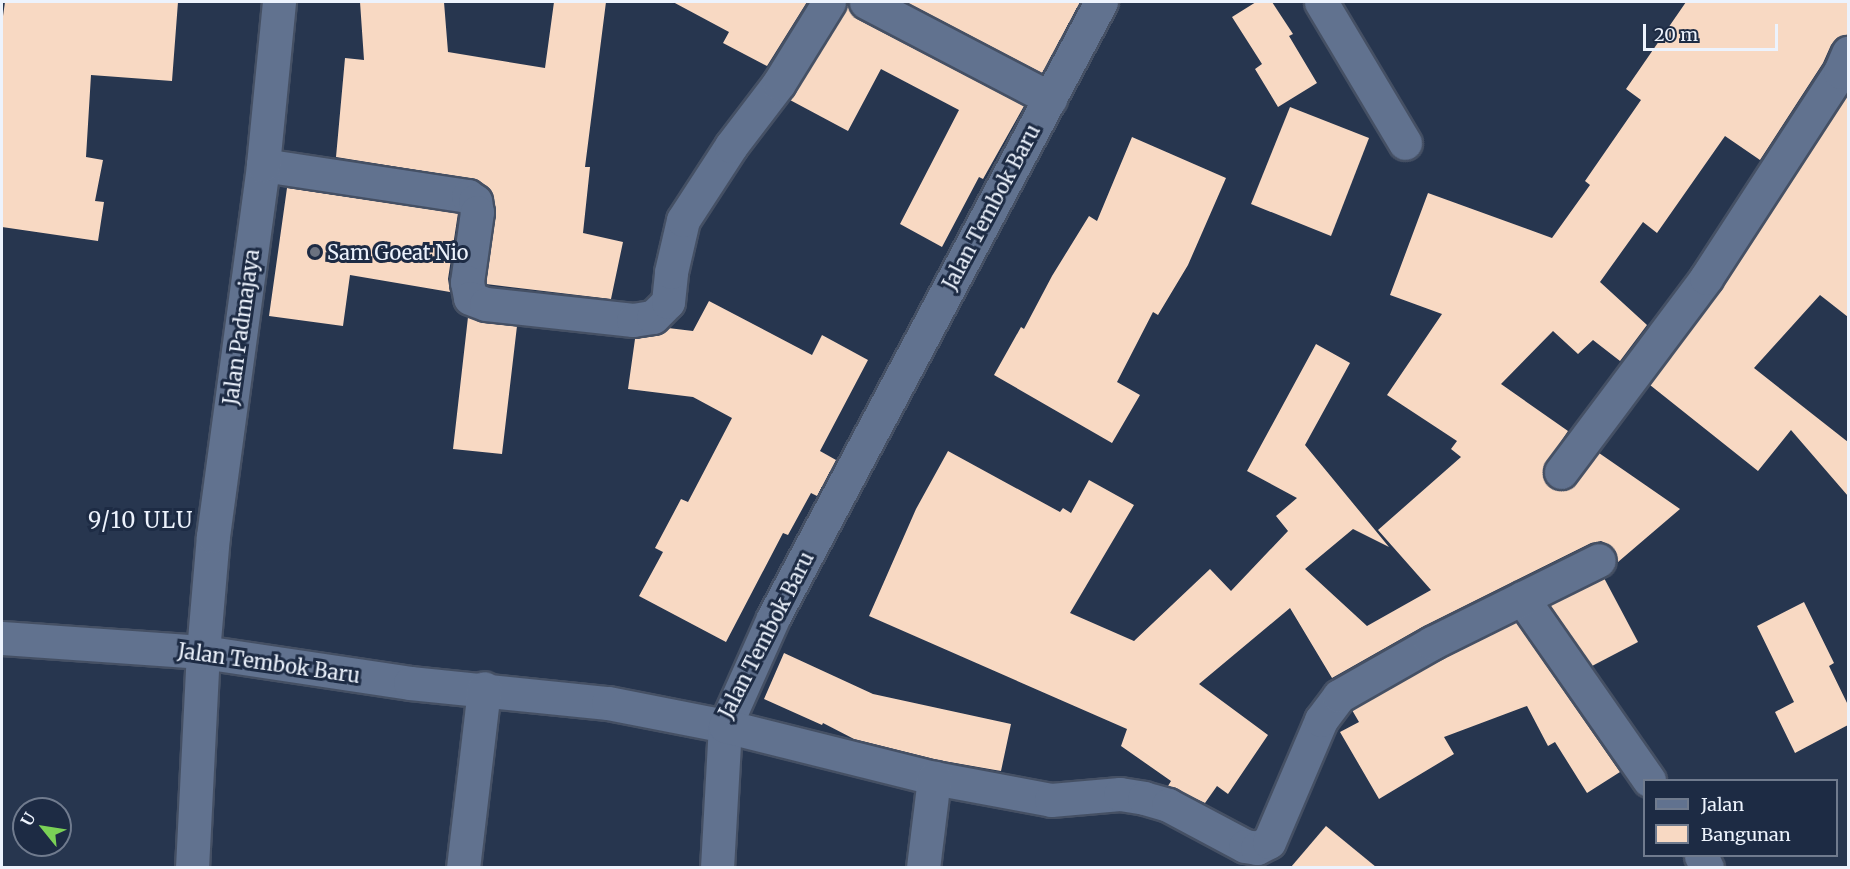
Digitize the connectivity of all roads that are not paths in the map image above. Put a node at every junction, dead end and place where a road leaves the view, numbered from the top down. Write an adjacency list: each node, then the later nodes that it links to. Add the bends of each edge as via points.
1 (279, 2): 9 (street, Jalan Padmajaya)
2 (830, 2): 9 (street, via 683,220 670,272 668,302 653,317 633,320 486,304 470,298 467,282 477,212 475,201 468,196)
3 (866, 2): 7 (street)
4 (1101, 2): 7 (street, Jalan Tembok Baru)
5 (1321, 2): 8 (street)
6 (1848, 53): 10 (street, via 1840,72 1706,278)
7 (1050, 98): 16 (street, Jalan Tembok Baru, via 773,618)
8 (1405, 143)
9 (263, 165): 14 (street, Jalan Padmajaya, via 213,536)
10 (1561, 472)
11 (1599, 560): 12 (street)
12 (1522, 598): 18 (street); 19 (street, via 1339,696 1321,720)
13 (2, 638): 14 (street, Jalan Tembok Baru)
14 (203, 652): 15 (street, Jalan Tembok Baru, via 410,683); 20 (street, Jalan Padmajaya)
15 (484, 688): 16 (street, Jalan Tembok Baru, via 608,703); 21 (street)
16 (725, 726): 17 (street); 22 (street)
17 (934, 778): 19 (street, via 1051,800 1120,794 1144,798 1168,805); 23 (street)
18 (1647, 779)
19 (1261, 858)
20 (192, 867)
21 (463, 867)
22 (717, 867)
23 (923, 867)

